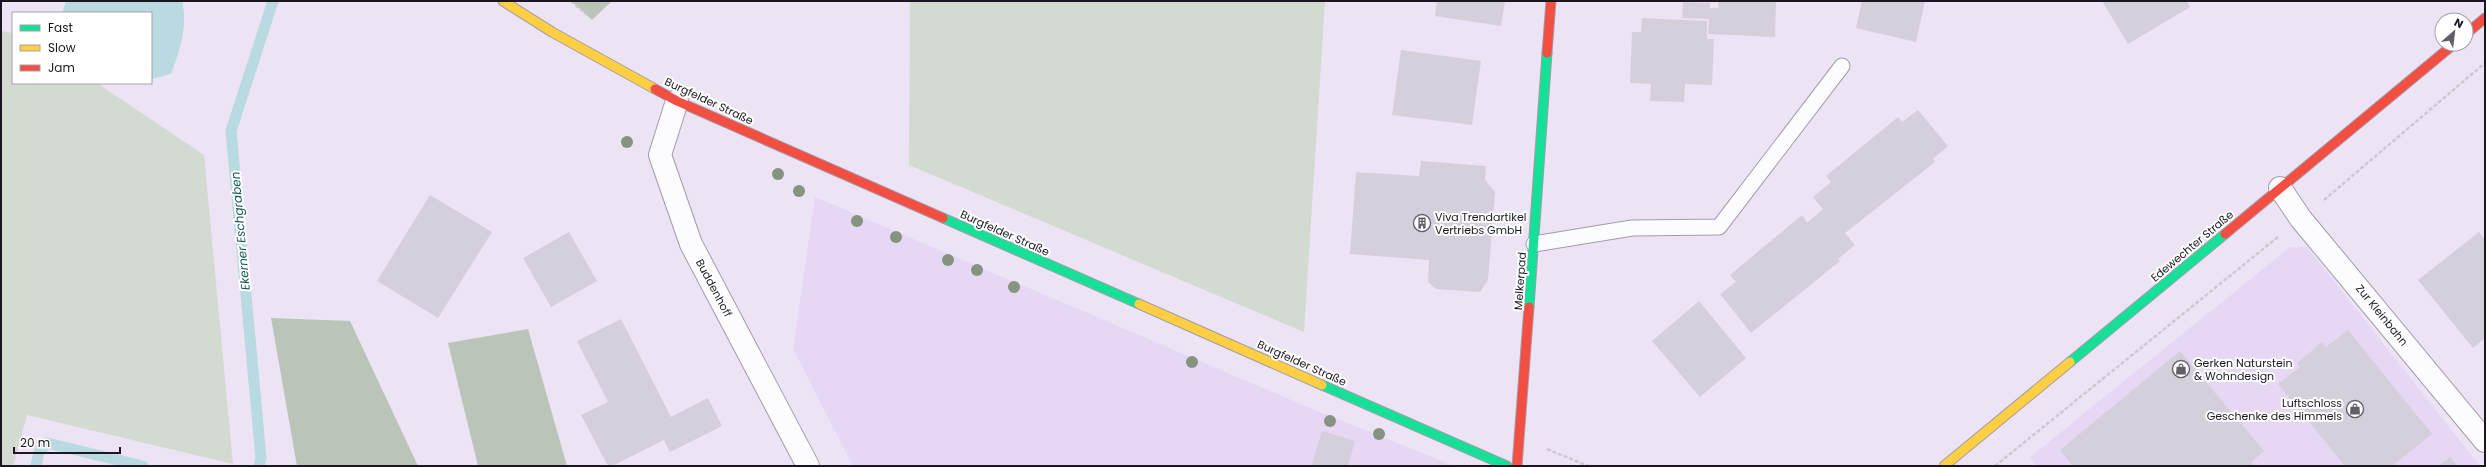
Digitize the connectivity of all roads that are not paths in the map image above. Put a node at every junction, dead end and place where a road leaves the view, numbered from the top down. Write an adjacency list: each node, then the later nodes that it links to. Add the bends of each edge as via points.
1 (503, 1): 7 (street, Burgfelder Straße, via 552,32)
2 (1551, 1): 9 (street, Melkerpad)
3 (2485, 18): 4 (street)
4 (2474, 27)
5 (2444, 52): 8 (street, Edewechter Straße)
6 (1842, 66): 9 (lane, via 1719,227 1632,228)
7 (677, 101): 11 (street, Burgfelder Straße); 12 (street, Buddenhoff, via 660,155 691,244)
8 (2280, 188): 10 (street, Zur Kleinbahn, via 2302,219); 15 (street, Edewechter Straße)
9 (1534, 244): 14 (street, Melkerpad)
10 (2485, 441)
11 (1490, 463): 13 (street, Burgfelder Straße)
12 (808, 466)
13 (1507, 466)
14 (1517, 466)
15 (1944, 466)

